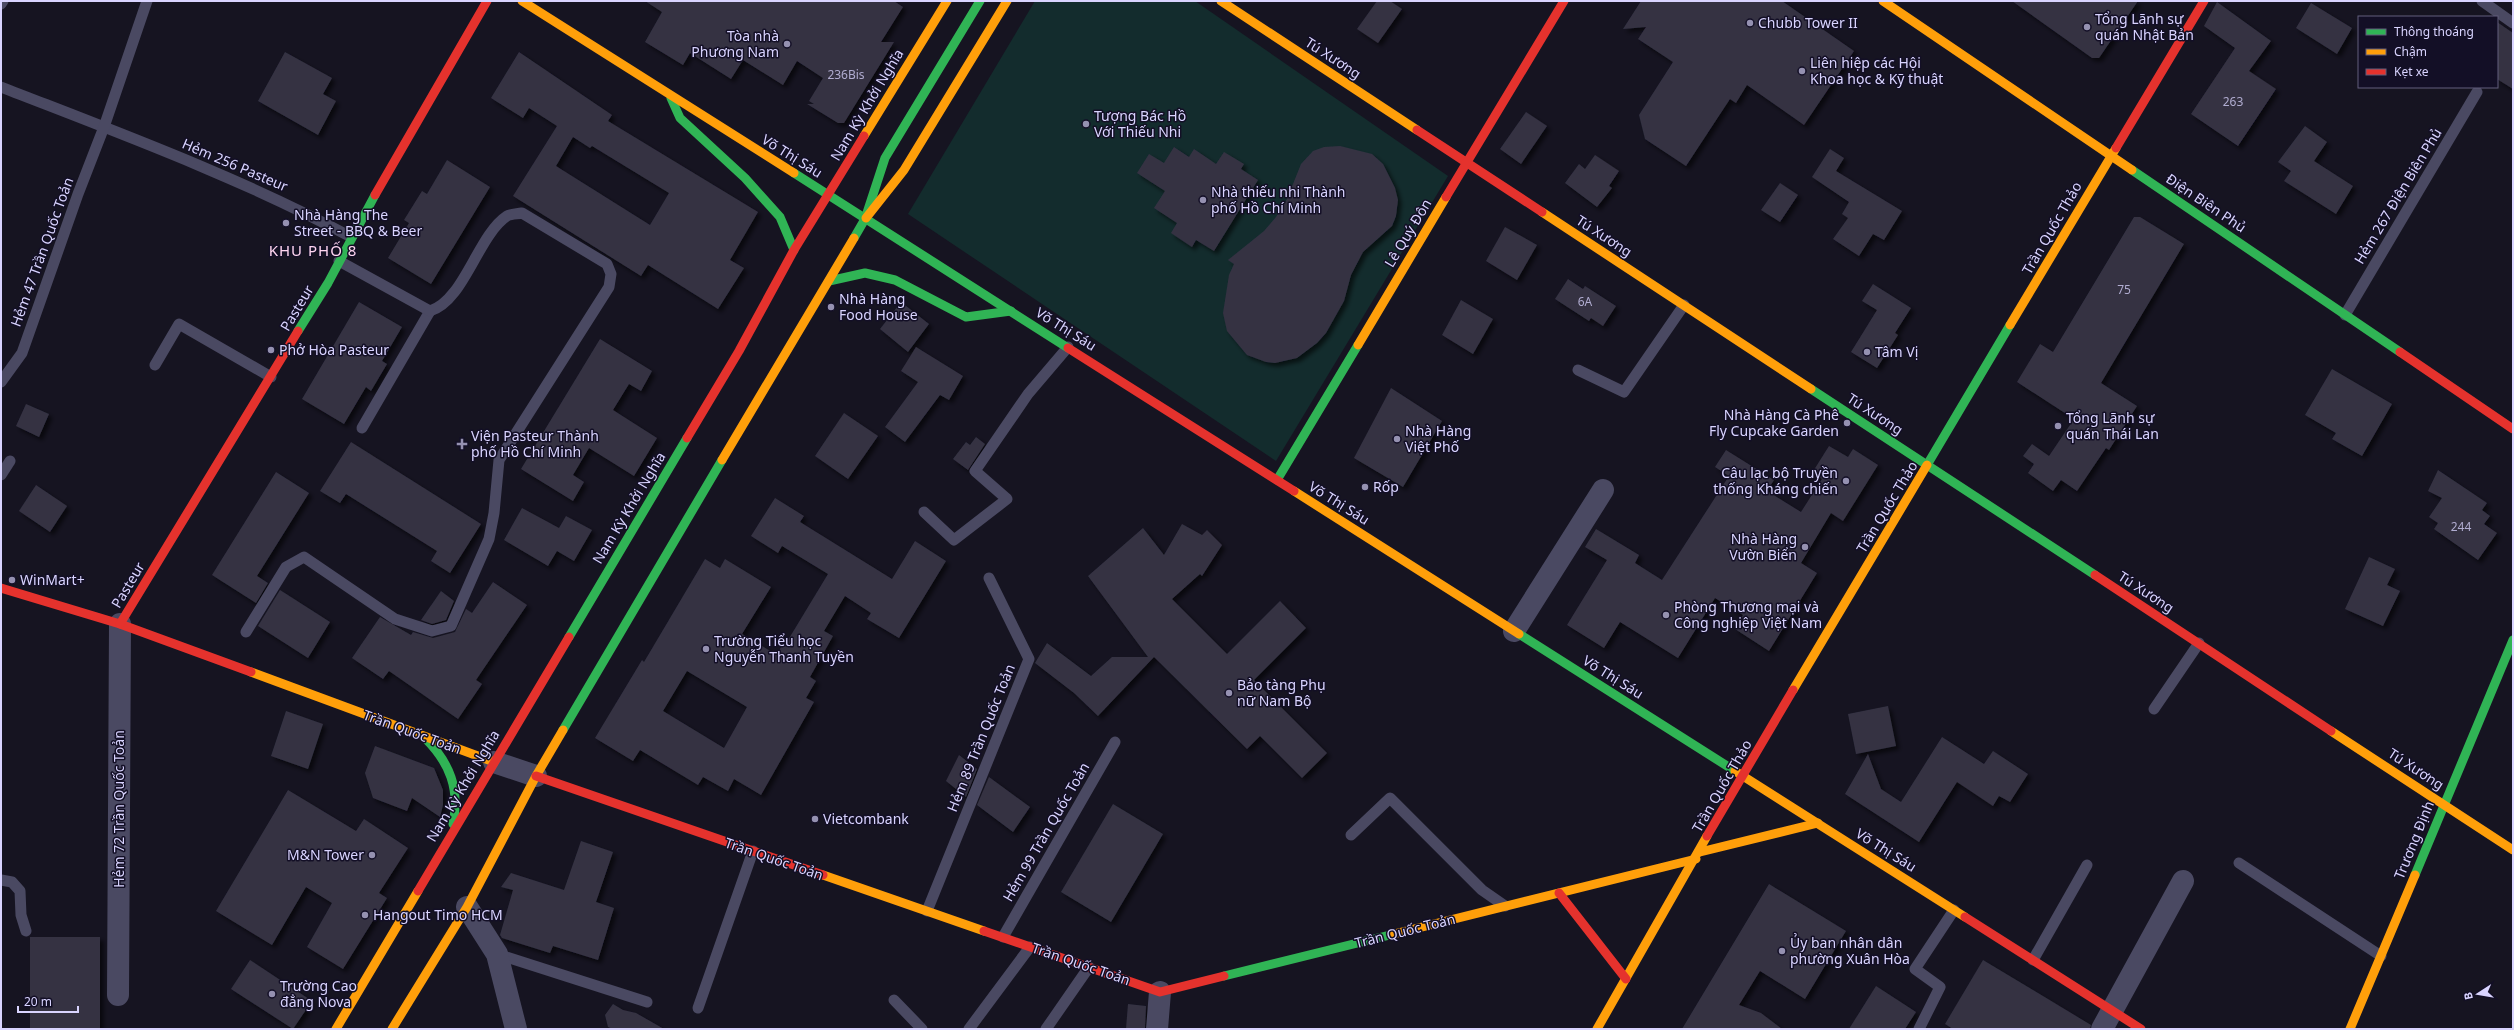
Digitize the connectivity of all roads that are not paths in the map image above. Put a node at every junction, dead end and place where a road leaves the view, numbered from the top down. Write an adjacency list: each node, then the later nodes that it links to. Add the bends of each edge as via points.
1 (2, 1): 13 (lane)
2 (147, 1): 18 (lane, Hẻm 47 Trần Quốc Toản)
3 (487, 1): 23 (main road, Pasteur)
4 (522, 1): 17 (main road, Võ Thị Sáu)
5 (947, 1): 21 (main road, Nam Kỳ Khởi Nghĩa)
6 (980, 1): 22 (main road, via 885,158)
7 (1007, 1): 22 (main road, via 904,170)
8 (1221, 1): 20 (main road, Tú Xương)
9 (1564, 1): 20 (main road, Lê Quý Đôn)
10 (1883, 1): 19 (main road, Điện Biên Phủ)
11 (2204, 1): 19 (main road, Trần Quốc Thảo)
12 (2482, 1): 14 (lane)
13 (1, 4)
14 (2513, 23)
15 (1, 87): 18 (lane, Hẻm 256 Pasteur)
16 (2477, 92): 30 (lane, Hẻm 267 Điện Biên Phủ)
17 (669, 95): 21 (main road, Võ Thị Sáu); 24 (main road, via 680,118 745,178 780,217)
18 (104, 127): 23 (lane, Hẻm 256 Pasteur, via 204,167 296,208); 35 (lane, Hẻm 47 Trần Quốc Toản, via 22,352)
19 (2111, 156): 30 (main road, Điện Biên Phủ); 39 (main road, Trần Quốc Thảo)
20 (1467, 163): 27 (main road, Tú Xương); 41 (main road, Lê Quý Đôn)
21 (828, 195): 22 (main road, Võ Thị Sáu); 24 (main road, Nam Kỳ Khởi Nghĩa)
22 (865, 218): 26 (main road); 29 (main road, Võ Thị Sáu)
23 (351, 237): 25 (main road, Pasteur)
24 (794, 250): 54 (main road, Nam Kỳ Khởi Nghĩa, via 739,350)
25 (339, 261): 28 (lane); 34 (main road, Pasteur)
26 (829, 281): 29 (main road, via 865,273 895,280 966,317); 55 (main road)
27 (1684, 305): 33 (lane, via 1624,392); 39 (main road, Tú Xương)
28 (430, 311): 36 (lane); 48 (lane, via 440,308 467,273 492,232 507,215 522,213 570,240 607,264 611,274 609,287 499,460 489,539 451,626 432,631 395,619 304,557 286,567)
29 (1011, 311): 31 (main road, Võ Thị Sáu)
30 (2345, 315): 37 (main road, Điện Biên Phủ)
31 (1068, 347): 41 (main road, Võ Thị Sáu); 43 (lane, via 1028,394 975,471 1007,499 954,540)
32 (155, 365): 34 (lane, via 179,324)
33 (1578, 370)
34 (271, 377): 46 (main road, Pasteur)
35 (1, 382)
36 (362, 428)
37 (2513, 429)
38 (10, 461): 40 (lane)
39 (1929, 466): 50 (main road, Tú Xương); 56 (main road, Trần Quốc Thảo)
40 (1, 475)
41 (1277, 480): 47 (main road, Võ Thị Sáu)
42 (1604, 490): 47 (street)
43 (924, 512)
44 (989, 578): 72 (lane, Hẻm 89 Trần Quốc Toản, via 1028,659)
45 (1, 588): 46 (main road, Trần Quốc Toản)
46 (120, 624): 52 (main road, Trần Quốc Toản); 82 (street, Hẻm 72 Trần Quốc Toản)
47 (1514, 630): 56 (main road, Võ Thị Sáu)
48 (246, 632)
49 (2513, 640): 57 (main road, Trương Định)
50 (2199, 643): 51 (lane); 57 (main road, Tú Xương)
51 (2154, 709)
52 (425, 738): 54 (main road, Trần Quốc Toản); 59 (main road, via 440,751 454,780 457,795)
53 (1114, 742): 74 (lane, Hẻm 99 Trần Quốc Toản)
54 (494, 762): 55 (street, Trần Quốc Toản); 59 (main road, Nam Kỳ Khởi Nghĩa)
55 (536, 776): 62 (main road, Trần Quốc Toản); 70 (main road)
56 (1742, 776): 58 (main road, Võ Thị Sáu); 63 (main road, Trần Quốc Thảo)
57 (2444, 804): 61 (main road, Tú Xương); 77 (main road, Trương Định)
58 (1818, 824): 63 (main road, Trần Quốc Toản); 71 (main road, Võ Thị Sáu)
59 (450, 835): 87 (main road, Nam Kỳ Khởi Nghĩa)
60 (1351, 835): 69 (lane, via 1390,798 1482,890)
61 (2513, 850)
62 (753, 851): 72 (main road, Trần Quốc Toản); 85 (lane)
63 (1698, 855): 68 (main road, Trần Quốc Toản); 80 (main road, Trần Quốc Thảo)
64 (2239, 863): 77 (lane)
65 (2087, 865): 78 (lane)
66 (1, 880): 73 (lane, via 12,882 20,891 21,915)
67 (2184, 881): 86 (street)
68 (1559, 893): 69 (main road, Trần Quốc Toản); 80 (main road)
69 (1506, 906): 81 (main road, Trần Quốc Toản)
70 (467, 907): 76 (street); 88 (main road)
71 (1954, 910): 78 (main road, Võ Thị Sáu); 95 (lane, via 1915,970 1940,987)
72 (927, 911): 74 (main road, Trần Quốc Toản)
73 (26, 931)
74 (1002, 937): 75 (main road, Trần Quốc Toản)
75 (1030, 947): 79 (main road, Trần Quốc Toản); 91 (lane)
76 (497, 954): 84 (lane); 89 (street)
77 (2381, 956): 97 (main road, Trương Định)
78 (2032, 960): 86 (main road, Võ Thị Sáu)
79 (1089, 967): 81 (main road, Trần Quốc Toản); 92 (lane)
80 (1626, 979): 94 (main road, Trần Quốc Thảo)
81 (1160, 992): 93 (street)
82 (118, 995)
83 (894, 1000): 90 (lane)
84 (647, 1002)
85 (698, 1008)
86 (2108, 1020): 96 (main road, Võ Thị Sáu)
87 (336, 1029)
88 (392, 1029)
89 (516, 1029)
90 (921, 1029)
91 (969, 1029)
92 (1046, 1029)
93 (1157, 1029)
94 (1597, 1029)
95 (1919, 1029)
96 (2141, 1029)
97 (2350, 1029)

